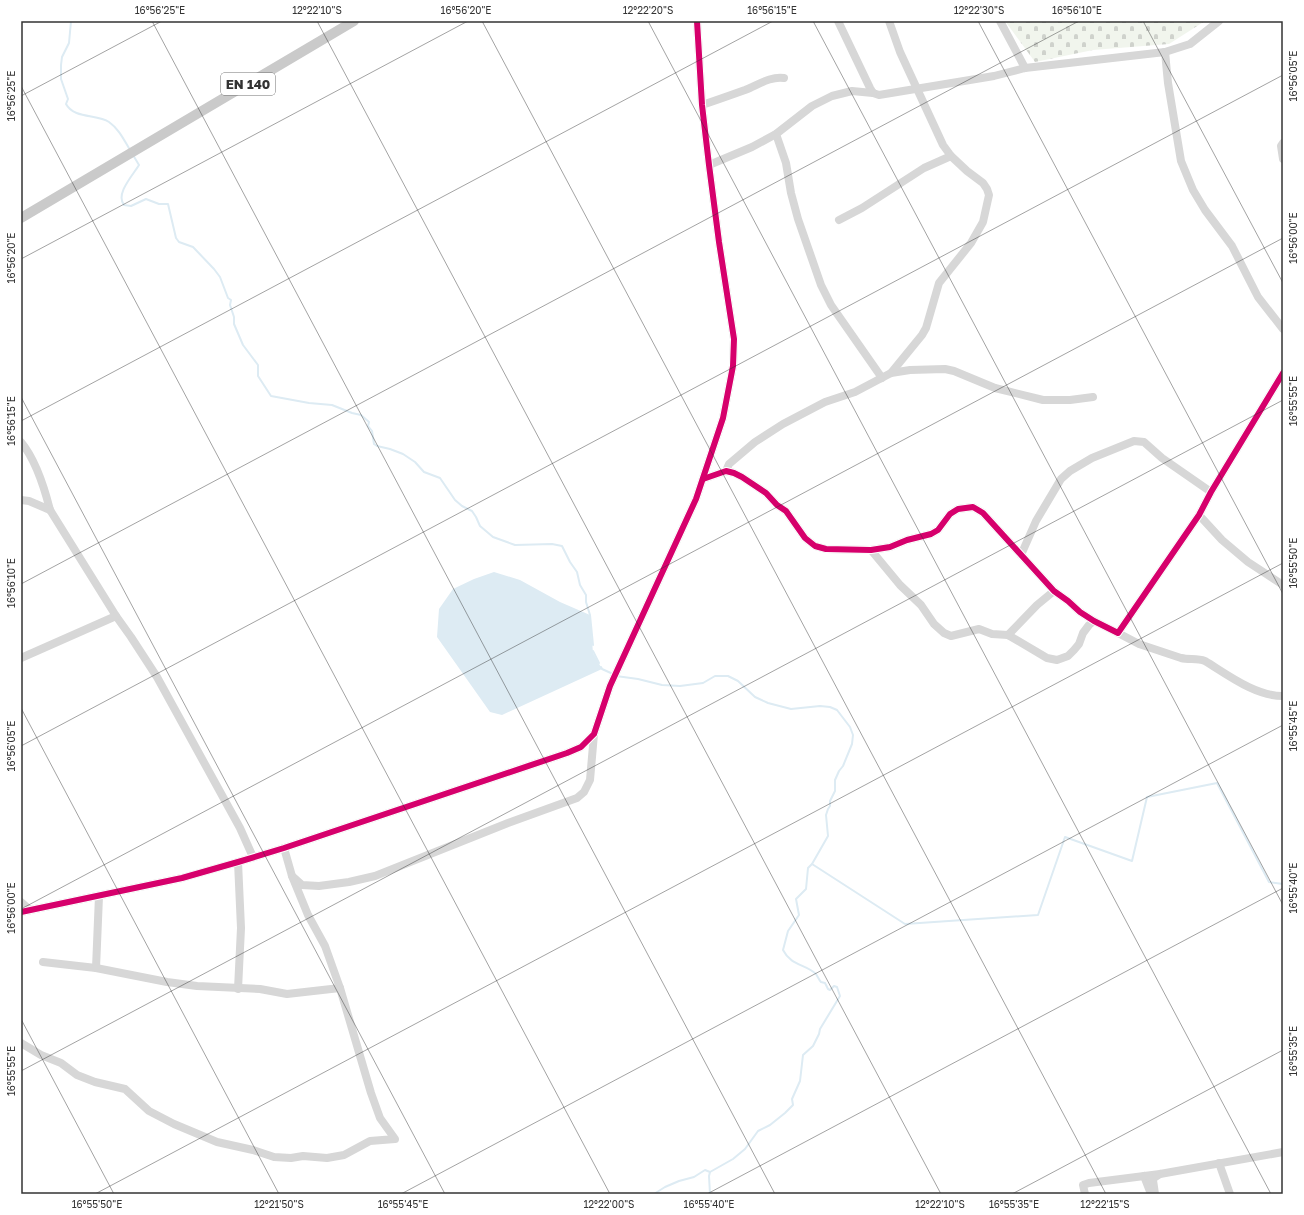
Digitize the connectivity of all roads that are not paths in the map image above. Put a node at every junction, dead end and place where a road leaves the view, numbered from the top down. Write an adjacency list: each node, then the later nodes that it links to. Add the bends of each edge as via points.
1 (354, 21): 18 (main road, EN 140)
2 (697, 21): 12 (street)
3 (838, 21): 11 (street)
4 (889, 21): 10 (street, via 900,52)
5 (1000, 21): 8 (street)
6 (1219, 21): 7 (street, via 1190,44)
7 (1165, 52): 8 (street); 20 (street, via 1181,161 1205,210 1232,246 1258,297)
8 (1025, 68): 10 (street)
9 (784, 78): 12 (street, via 772,78)
10 (918, 89): 11 (street); 15 (street, via 943,145)
11 (873, 93): 13 (street, via 852,91 832,96 812,106)
12 (702, 105): 17 (street)
13 (776, 134): 17 (street); 23 (street, via 786,163 798,220 822,285 831,305)
14 (1283, 143): 16 (street)
15 (951, 156): 19 (street, via 924,168); 21 (street, via 987,189 989,195 983,222 971,243 939,283 922,335)
16 (1283, 159)
17 (709, 165): 27 (street, via 734,339 733,366 724,418)
18 (21, 218)
19 (839, 220)
20 (1283, 328)
21 (891, 373): 23 (street); 24 (street, via 945,369 995,388 1043,400)
22 (1282, 377): 28 (street)
23 (882, 378): 26 (street, via 855,392 825,402 783,424 750,446 729,464)
24 (1093, 397)
25 (21, 442): 30 (street, via 36,469)
26 (726, 471): 27 (street); 32 (street, via 734,473 766,493 786,511 805,538 816,546 826,550)
27 (703, 479): 42 (street, via 620,662)
28 (1211, 492): 31 (street); 33 (street, via 1162,458 1144,442 1134,441 1092,458 1061,478 1036,521)
29 (21, 500): 30 (street)
30 (50, 510): 36 (street)
31 (1199, 515): 34 (street, via 1222,540 1248,562); 38 (street)
32 (871, 550): 33 (street, via 931,534 938,530 950,514 958,509 973,507 983,513); 39 (street, via 944,633 951,636 979,629 992,634)
33 (1021, 555): 35 (street)
34 (1283, 585)
35 (1054, 591): 37 (street); 39 (street)
36 (116, 616): 40 (street); 44 (street, via 157,677 240,828)
37 (1094, 621): 38 (street); 39 (street, via 1083,632 1074,650 1068,656 1057,660 1047,658)
38 (1118, 634): 41 (street, via 1181,658 1198,658 1253,690 1271,696)
39 (1008, 635)
40 (21, 658)
41 (1283, 696)
42 (594, 734): 43 (street, via 581,747 567,753); 46 (street, via 590,780 584,792 576,798 375,876 319,886 302,885)
43 (284, 848): 44 (street); 46 (street)
44 (253, 857): 45 (street)
45 (238, 862): 47 (street, via 182,878); 54 (street, via 241,928)
46 (292, 876): 53 (street)
47 (99, 896): 49 (street); 52 (street)
48 (21, 902): 49 (street)
49 (30, 910): 50 (street)
50 (21, 912)
51 (42, 962): 52 (street)
52 (96, 968): 54 (street, via 167,982)
53 (340, 988): 54 (street, via 287,994 260,989); 55 (street, via 380,1118 395,1139 370,1141 344,1154 327,1158 274,1157 217,1142 149,1111 125,1089 76,1075 61,1063)
54 (238, 989)
55 (21, 1043)
56 (1283, 1152): 57 (street)
57 (1219, 1163): 58 (street); 63 (street)
58 (1160, 1174): 59 (street); 62 (street, via 1153,1180)
59 (1144, 1176): 60 (street, via 1083,1185); 61 (street)
60 (1085, 1194)
61 (1151, 1194)
62 (1155, 1194)
63 (1230, 1194)

